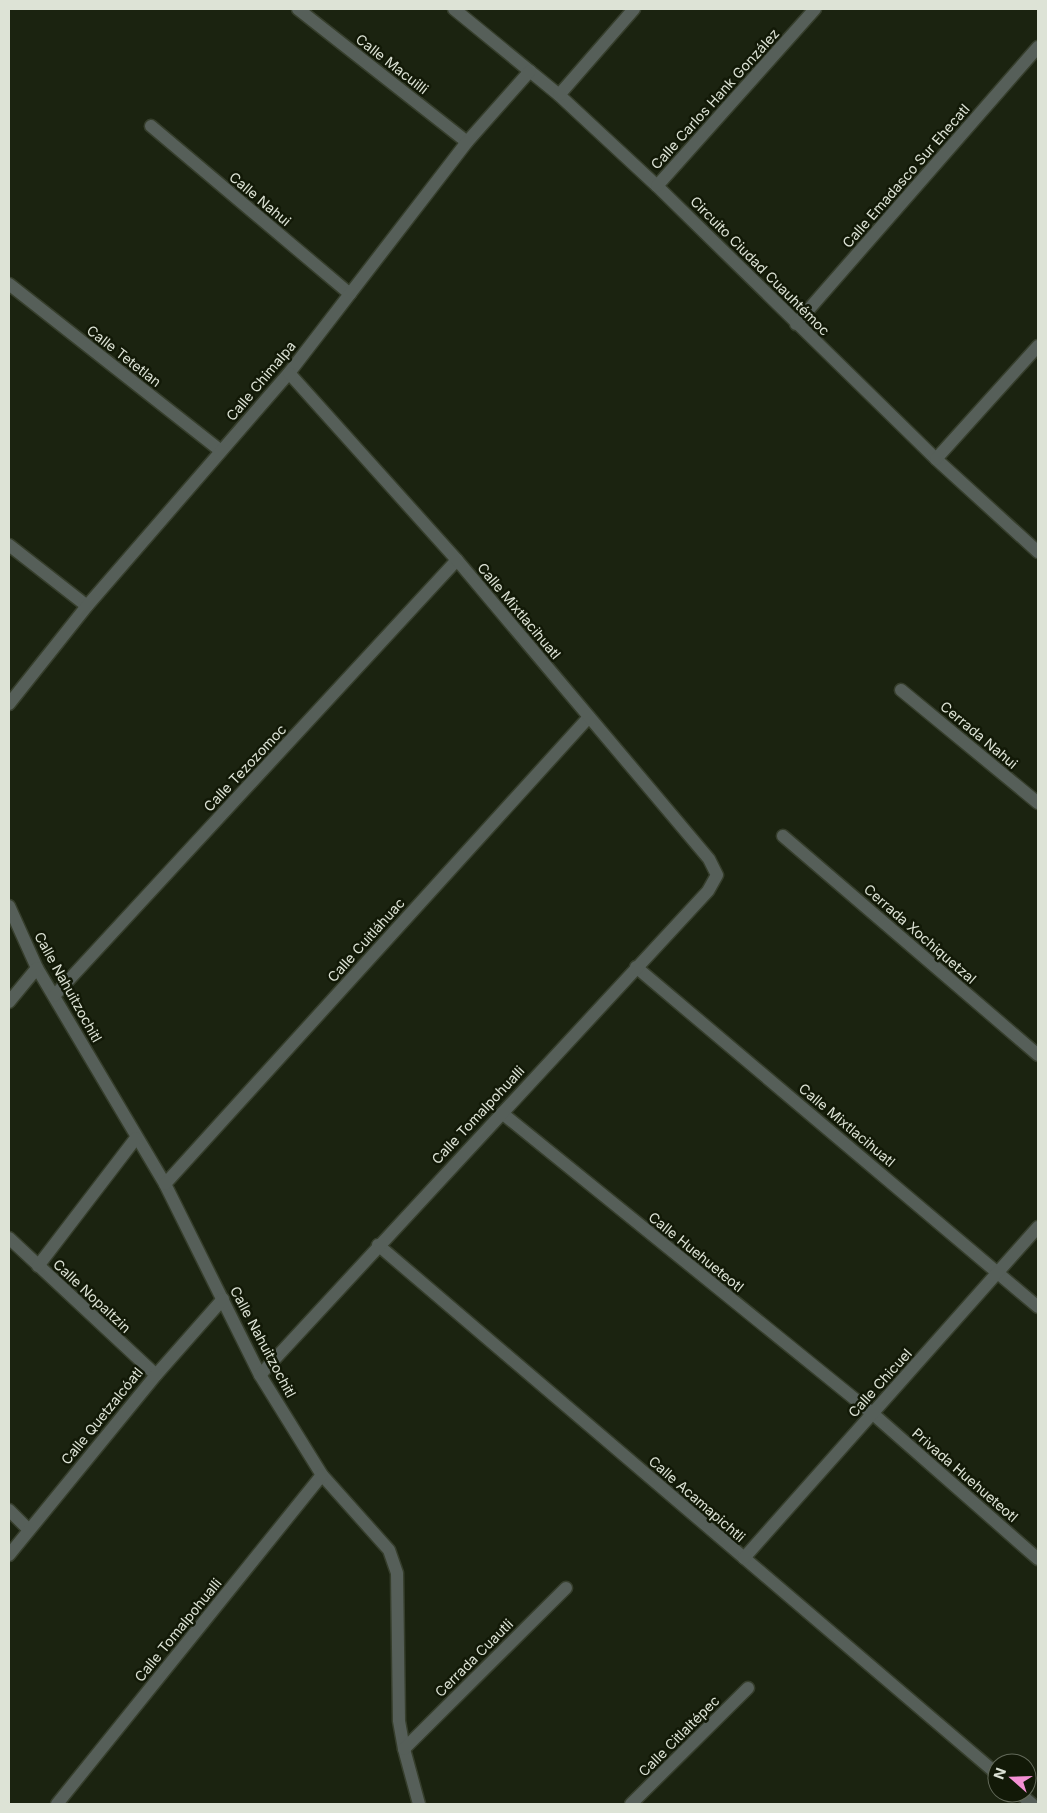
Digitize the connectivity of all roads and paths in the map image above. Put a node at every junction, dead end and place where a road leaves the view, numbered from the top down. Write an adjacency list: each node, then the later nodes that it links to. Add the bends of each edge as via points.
1 (298, 9): 9 (street, Calle Macuilli)
2 (454, 9): 6 (street, Circuito Ciudad Cuauhtémoc)
3 (634, 9): 7 (street)
4 (815, 9): 10 (street, Calle Carlos Hank González)
5 (1038, 47): 13 (street, Calle Emadasco Sur Ehecatl)
6 (530, 71): 7 (street, Circuito Ciudad Cuauhtémoc); 9 (street, Calle Chimalpa)
7 (559, 95): 10 (street, Circuito Ciudad Cuauhtémoc)
8 (150, 126): 12 (street, Calle Nahui)
9 (467, 142): 12 (street, Calle Chimalpa)
10 (657, 186): 13 (street, Circuito Ciudad Cuauhtémoc)
11 (9, 284): 16 (street, Calle Tetetlan)
12 (350, 294): 15 (street, Calle Chimalpa)
13 (796, 324): 17 (street, Circuito Ciudad Cuauhtémoc)
14 (1038, 346): 17 (street)
15 (289, 373): 16 (street, Calle Chimalpa); 20 (street, Calle Mixtlacihuatl)
16 (221, 451): 21 (street, Calle Chimalpa)
17 (936, 460): 19 (street, Circuito Ciudad Cuauhtémoc)
18 (9, 545): 21 (street)
19 (1038, 552)
20 (457, 560): 24 (street, Calle Mixtlacihuatl); 31 (street, Calle Tezozomoc)
21 (87, 606): 23 (street, Calle Chimalpa)
22 (901, 690): 25 (street, Cerrada Nahui)
23 (9, 704)
24 (589, 717): 27 (street, Calle Mixtlacihuatl, via 709,859); 36 (street, Calle Cuitláhuac)
25 (1038, 803)
26 (783, 836): 33 (street, Cerrada Xochiquetzal)
27 (717, 875): 29 (street, Calle Tomalpohualli, via 708,891)
28 (9, 906): 30 (street, Calle Nahuitzochitl)
29 (636, 966): 34 (street, Calle Tomalpohualli); 41 (street, Calle Mixtlacihuatl)
30 (37, 968): 31 (street, Calle Nahuitzochitl); 32 (street)
31 (54, 996): 35 (street, Calle Nahuitzochitl)
32 (9, 1002)
33 (1038, 1055)
34 (502, 1113): 39 (street, Calle Tomalpohualli); 46 (street, Calle Huehueteotl)
35 (136, 1138): 36 (street, Calle Nahuitzochitl); 40 (street)
36 (165, 1184): 42 (street, Calle Nahuitzochitl)
37 (1038, 1227): 41 (street, Calle Chicuel)
38 (9, 1238): 40 (street, Calle Nopaltzin)
39 (378, 1245): 45 (street, Calle Tomalpohualli); 51 (street, Calle Acamapichtli)
40 (38, 1266): 44 (street, Calle Nopaltzin)
41 (998, 1272): 43 (street, Calle Mixtlacihuatl); 46 (street, Calle Chicuel)
42 (223, 1299): 44 (street, Calle Quetzalcóatl); 45 (street, Calle Nahuitzochitl)
43 (1038, 1306)
44 (156, 1375): 49 (street, Calle Quetzalcóatl)
45 (260, 1375): 47 (street, Calle Nahuitzochitl)
46 (872, 1413): 51 (street, Calle Chicuel); 52 (street, Privada Huehueteotl)
47 (322, 1475): 55 (street, Calle Nahuitzochitl, via 389,1550 397,1573 399,1721); 57 (street, Calle Tomalpohualli)
48 (9, 1510): 49 (street)
49 (29, 1530): 50 (street, Calle Quetzalcóatl)
50 (9, 1556)
51 (744, 1558): 56 (street, Calle Acamapichtli)
52 (1038, 1559)
53 (566, 1588): 55 (street, Cerrada Cuautli)
54 (748, 1688): 59 (street, Calle Citlaltépec)
55 (404, 1749): 58 (street, Calle Nahuitzochitl)
56 (987, 1765)
57 (57, 1804)
58 (419, 1804)
59 (631, 1804)

